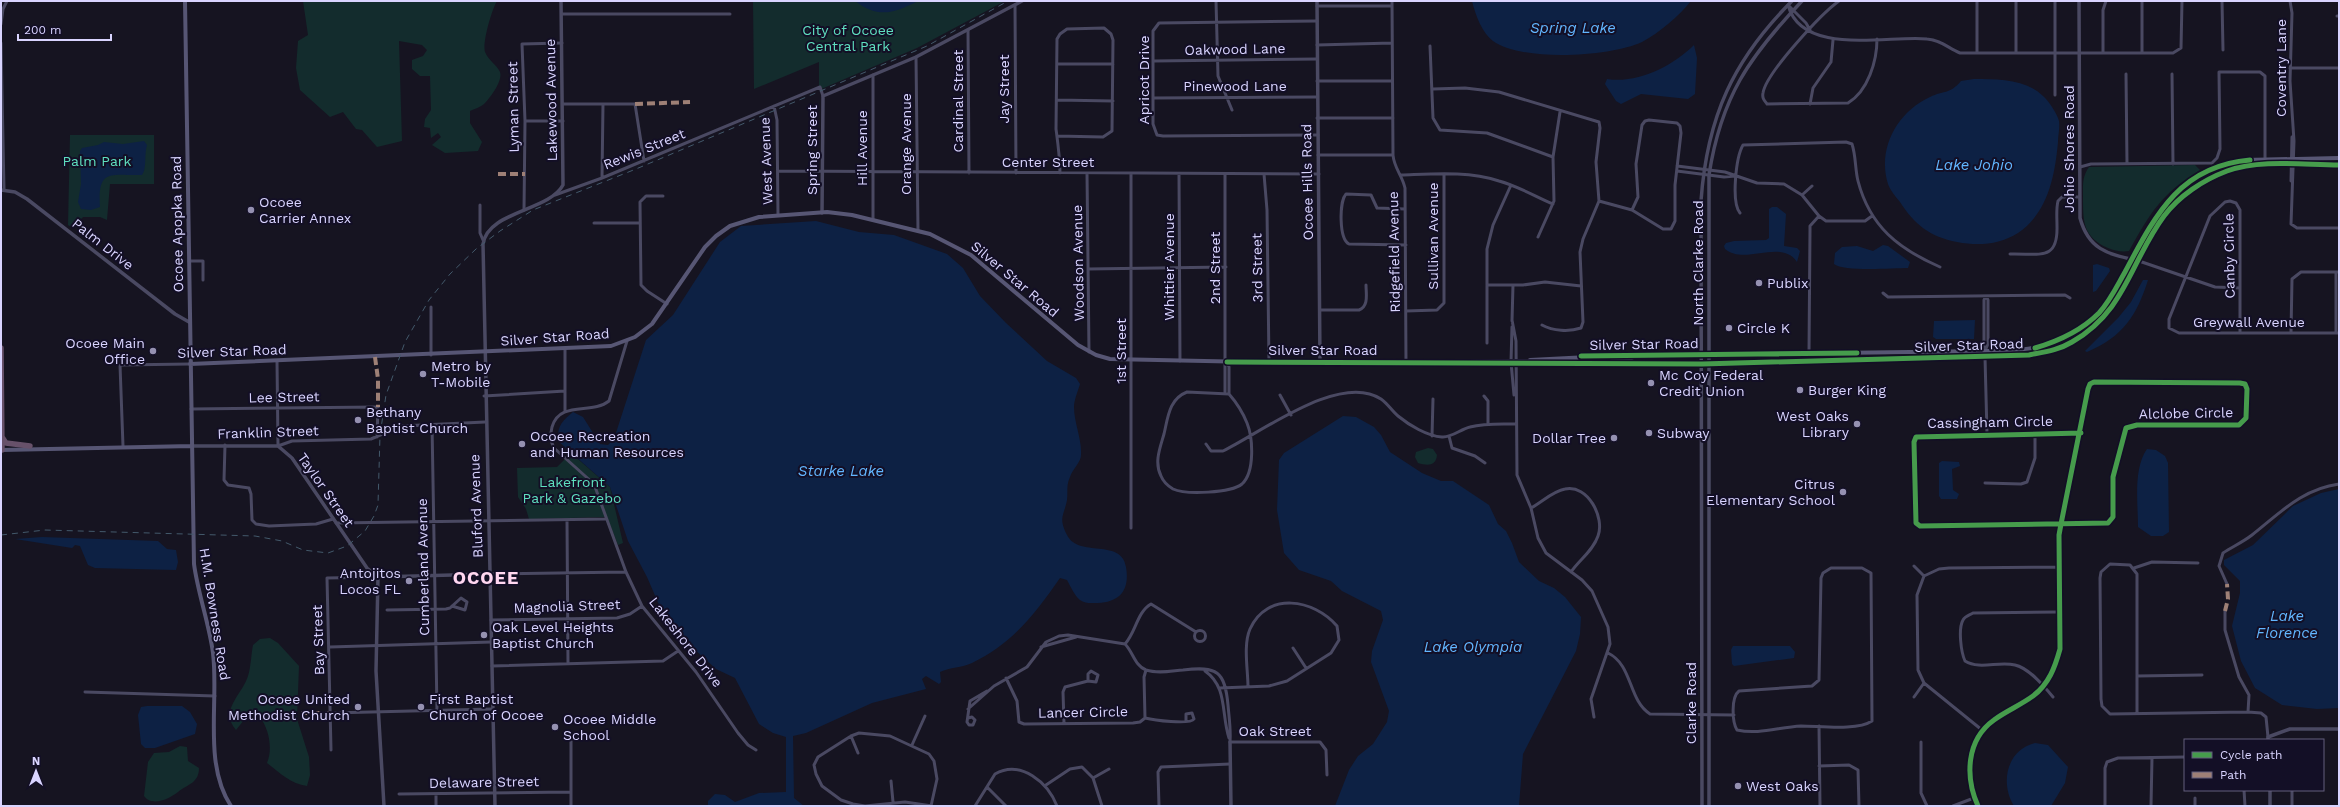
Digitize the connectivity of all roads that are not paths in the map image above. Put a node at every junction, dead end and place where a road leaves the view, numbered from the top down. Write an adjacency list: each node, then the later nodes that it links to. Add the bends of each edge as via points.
1 (7, 1): 30 (street)
2 (185, 1): 147 (main road, Ocoee Apopka Road)
3 (561, 1): 26 (street, Lakewood Avenue)
4 (1022, 1): 20 (street)
5 (1216, 1): 28 (street)
6 (1317, 1): 22 (street, Ocoee Hills Road)
7 (1392, 1): 23 (street, Ridgefield Avenue)
8 (1792, 1): 21 (street, North Clarke Road)
9 (1802, 1): 24 (street, North Clarke Road)
10 (1839, 1): 32 (street)
11 (1977, 1): 46 (street)
12 (2016, 1): 44 (street)
13 (2055, 1): 41 (street)
14 (2078, 1): 45 (street, Johio Shores Road)
15 (2106, 1): 42 (street, via 2103,10)
16 (2142, 1): 43 (street)
17 (2182, 1): 43 (street, via 2181,48 2172,53)
18 (2222, 1): 40 (street)
19 (2290, 1): 53 (street, Coventry Lane)
20 (1015, 5): 31 (street); 104 (street, Jay Street)
21 (1788, 5): 24 (street); 25 (street); 95 (street, North Clarke Road, via 1756,41 1734,76 1715,119)
22 (1317, 6): 23 (street); 29 (street, Ocoee Hills Road)
23 (1392, 6): 37 (street, Ridgefield Avenue)
24 (1794, 10): 25 (street, North Clarke Road); 32 (street)
25 (1790, 13): 32 (street, via 1802,26); 96 (street, North Clarke Road, via 1761,45 1741,77 1721,123)
26 (562, 14): 27 (street); 36 (street, Lakewood Avenue)
27 (730, 14)
28 (1216, 21): 29 (street, Apricot Drive); 49 (street); 50 (street, Apricot Drive, via 1159,23 1153,31)
29 (1317, 21): 38 (street, Ocoee Hills Road)
30 (1, 24)
31 (968, 30): 47 (street); 103 (street, Cardinal Street)
32 (1810, 30): 34 (street); 71 (street, via 1773,73 1765,86 1763,99 1771,105)
33 (1877, 39): 34 (street); 46 (street, via 1925,39 1942,42 1960,53); 71 (street, via 1874,65 1855,99 1841,104)
34 (1832, 40): 71 (street, via 1831,62 1813,88)
35 (1, 43): 79 (street)
36 (562, 43): 69 (street, Lakewood Avenue); 77 (street, Lyman Street, via 522,44)
37 (1392, 43): 38 (street); 59 (street, Ridgefield Avenue)
38 (1317, 45): 48 (street, Ocoee Hills Road)
39 (1430, 46): 61 (street)
40 (2223, 50)
41 (2055, 52): 44 (street); 45 (street); 62 (street)
42 (2103, 52): 43 (street); 45 (street)
43 (2142, 52)
44 (2016, 53): 46 (street)
45 (2079, 53): 94 (street, Johio Shores Road)
46 (1977, 54)
47 (916, 57): 57 (street); 101 (street, Orange Avenue)
48 (1317, 59): 49 (street, Oakwood Lane); 58 (street, Ocoee Hills Road)
49 (1216, 60): 50 (street, Oakwood Lane); 66 (street)
50 (1154, 61): 65 (street, Apricot Drive)
51 (1057, 64): 52 (street); 52 (street, via 1057,39 1063,30 1104,28 1113,40); 67 (street)
52 (1113, 64): 68 (street)
53 (2290, 68): 54 (street); 85 (street, Coventry Lane)
54 (2339, 68)
55 (2126, 74): 89 (street)
56 (2172, 74): 90 (street)
57 (873, 75): 63 (street); 99 (street, Hill Avenue)
58 (1317, 81): 59 (street); 64 (street, Ocoee Hills Road)
59 (1392, 81): 76 (street, Ridgefield Avenue)
60 (820, 87): 63 (street, Spring Street); 72 (street, Rewis Street)
61 (1433, 89): 74 (street, via 1482,89 1499,92); 84 (street, via 1433,118 1440,130 1487,133)
62 (2055, 95)
63 (823, 96): 98 (street, Spring Street)
64 (1318, 97): 66 (street, Pinewood Lane); 75 (street, Ocoee Hills Road)
65 (1153, 98): 66 (street, Pinewood Lane); 80 (street, Apricot Drive, via 1154,129 1157,135)
66 (1225, 98): 73 (street)
67 (1057, 100): 68 (street); 81 (street)
68 (1113, 101): 81 (street, via 1113,127 1109,135)
69 (563, 104): 70 (street); 78 (street, Lakewood Avenue)
70 (603, 104): 88 (street, via 635,104); 118 (street)
71 (1810, 104)
72 (774, 106): 88 (street, Rewis Street); 97 (street, West Avenue, via 777,120)
73 (1232, 110)
74 (1560, 112): 84 (street); 126 (street, via 1599,122 1596,162)
75 (1317, 118): 76 (street); 80 (street, Ocoee Hills Road)
76 (1392, 118): 83 (street, Ridgefield Avenue)
77 (525, 120): 78 (street); 130 (street, Lyman Street)
78 (563, 121): 122 (street, Lakewood Avenue, via 563,185)
79 (2, 127): 121 (street)
80 (1318, 135): 82 (street, Ocoee Hills Road)
81 (1057, 136): 105 (street)
82 (1318, 155): 83 (street); 111 (street, Ocoee Hills Road)
83 (1393, 155): 114 (street, Ridgefield Avenue, via 1394,165)
84 (1553, 157): 127 (street)
85 (2292, 158): 86 (main road, Silver Star Road); 87 (main road, Silver Star Road); 91 (street, Coventry Lane)
86 (2339, 158)
87 (2265, 159): 90 (street, via 2263,74 2219,72 2220,149 2217,158 2212,163); 146 (main road, Silver Star Road, via 2230,162 2199,174 2164,205)
88 (644, 161): 118 (street, Rewis Street)
89 (2127, 164): 90 (street); 94 (street, via 2091,164)
90 (2173, 164)
91 (2291, 165): 92 (main road, Silver Star Road); 140 (street, Coventry Lane, via 2293,227); 148 (main road, Silver Star Road, via 2246,166 2211,178 2198,186 2182,197 2164,217)
92 (2339, 165)
93 (1677, 166): 95 (street); 100 (street); 131 (street, via 1680,126 1677,123 1644,121 1636,164 1638,198)
94 (2080, 167): 125 (street, Johio Shores Road)
95 (1703, 170): 96 (street); 113 (street, North Clarke Road)
96 (1710, 170): 102 (street); 115 (street, North Clarke Road)
97 (778, 171): 98 (street, Center Street); 134 (street, West Avenue)
98 (823, 171): 99 (street, Center Street); 132 (street, Spring Street)
99 (873, 171): 101 (street, Center Street); 137 (street, Hill Avenue)
100 (1677, 171): 113 (street); 131 (street, via 1675,221 1671,229 1663,228)
101 (918, 172): 103 (street, Center Street); 141 (street, Orange Avenue)
102 (1725, 172): 116 (street); 117 (street)
103 (969, 173): 104 (street, Center Street)
104 (1016, 173): 105 (street, Center Street)
105 (1060, 173): 106 (street, Center Street)
106 (1087, 173): 107 (street, Center Street); 152 (street, Woodson Avenue)
107 (1131, 173): 108 (street, Center Street); 153 (street, 1st Street)
108 (1179, 174): 109 (street, Center Street); 151 (street, Whittier Avenue)
109 (1225, 174): 110 (street, Center Street); 149 (street, 2nd Street)
110 (1264, 174): 111 (street, Center Street); 197 (street, 3rd Street, via 1267,210)
111 (1318, 174): 167 (street, Ocoee Hills Road)
112 (1444, 174): 114 (street); 119 (street, via 1480,176); 168 (street, Sullivan Avenue, via 1442,308)
113 (1703, 174): 115 (street); 186 (street, North Clarke Road)
114 (1401, 175): 129 (street, Ridgefield Avenue, via 1405,188)
115 (1709, 175): 117 (street); 187 (street, North Clarke Road)
116 (1736, 176): 117 (street); 123 (street, via 1757,183 1784,184); 133 (street, via 1735,203); 136 (street, via 1743,145 1846,142 1852,144 1858,180)
117 (1724, 177)
118 (602, 178): 122 (street, Rewis Street)
119 (1511, 185): 127 (street); 158 (street, via 1490,236 1487,249)
120 (1812, 186): 123 (street)
121 (3, 190): 170 (street, Palm Drive, via 15,192 27,199 175,314)
122 (555, 195): 130 (street, Rewis Street)
123 (1802, 195): 135 (street)
124 (663, 196): 139 (street, via 642,198)
125 (2079, 197): 145 (street, via 2067,196 2058,201 2057,240 2052,251); 146 (street, Johio Shores Road, via 2080,218 2088,240 2107,252)
126 (1599, 201): 131 (street); 160 (street, via 1580,252)
127 (1553, 204): 142 (street)
128 (480, 205): 143 (street, Bluford Avenue, via 480,232)
129 (1405, 209): 144 (street, Ridgefield Avenue); 144 (street, via 1377,208 1371,195 1346,194 1342,202 1342,236 1344,242 1349,244)
130 (524, 210): 143 (street, Rewis Street, via 492,228)
131 (1632, 210)
132 (822, 213): 134 (main road, Silver Star Road); 137 (main road, Silver Star Road, via 840,213)
133 (1740, 213)
134 (778, 215): 165 (main road, Silver Star Road, via 743,221 716,236 705,247)
135 (1819, 216): 136 (street, via 1832,222 1865,221); 183 (street, via 1810,226)
136 (1872, 216): 150 (street, via 1899,245 1915,256)
137 (873, 220): 141 (main road, Silver Star Road)
138 (594, 223): 139 (street)
139 (640, 223): 165 (street, via 642,285 646,291)
140 (2339, 228)
141 (918, 231): 181 (main road, Silver Star Road, via 945,240 971,254)
142 (1538, 237)
143 (483, 240): 182 (street, Bluford Avenue)
144 (1406, 245): 168 (street, Ridgefield Avenue)
145 (2010, 254)
146 (2132, 259): 148 (street, Johio Shores Road); 178 (main road, Silver Star Road, via 2110,298 2088,323 2059,341)
147 (189, 261): 156 (street, via 203,261); 170 (main road, Ocoee Apopka Road)
148 (2139, 261): 155 (street); 190 (main road, Silver Star Road, via 2120,298 2099,323 2071,343 2029,356)
149 (1226, 267): 151 (street); 196 (street, 2nd Street)
150 (1940, 267)
151 (1180, 268): 153 (street); 194 (street, Whittier Avenue)
152 (1088, 269): 153 (street); 181 (street, Woodson Avenue)
153 (1132, 269): 192 (street, 1st Street)
154 (2337, 272): 172 (street, via 2300,272 2292,279); 174 (street)
155 (2185, 276): 161 (street, via 2215,287); 161 (street, Canby Circle, via 2210,216 2225,202 2236,202 2240,210); 169 (street, Canby Circle)
156 (203, 280)
157 (1366, 284): 167 (street, via 1364,308)
158 (1487, 285): 159 (street); 176 (street)
159 (1513, 285): 160 (street, via 1546,282); 199 (street, via 1512,320 1516,341)
160 (1581, 286): 171 (street, via 1581,328 1551,329)
161 (2240, 288): 173 (street, Canby Circle)
162 (1883, 293): 163 (street, via 1888,297)
163 (1986, 296): 164 (street, via 2065,295); 180 (street, via 1988,344)
164 (2070, 298)
165 (667, 304): 175 (main road, Silver Star Road, via 652,324)
166 (431, 307): 185 (street)
167 (1320, 310): 198 (street, Ocoee Hills Road)
168 (1406, 311): 201 (street, Ridgefield Avenue)
169 (2169, 319): 173 (street, Greywall Avenue, via 2169,328 2179,333)
170 (189, 322): 203 (main road, Ocoee Apopka Road)
171 (1542, 325)
172 (2291, 332): 173 (street, Greywall Avenue); 174 (street, Greywall Avenue)
173 (2240, 333)
174 (2338, 333)
175 (627, 341): 179 (main road, Silver Star Road, via 611,346); 214 (street, via 609,402 598,408)
176 (1487, 344)
177 (1, 348): 223 (highway)
178 (2035, 348): 180 (main road, Silver Star Road); 190 (main road, via 2029,351 1993,353)
179 (565, 350): 182 (main road, Silver Star Road); 206 (street)
180 (1984, 351): 184 (main road, Silver Star Road); 191 (main road, via 1974,355 1941,355)
181 (1089, 352): 192 (main road, Silver Star Road, via 1110,359)
182 (483, 353): 185 (main road, Silver Star Road); 208 (street, Bluford Avenue)
183 (1809, 353): 184 (main road, Silver Star Road); 187 (main road, Silver Star Road)
184 (1869, 353): 195 (main road, via 1820,357)
185 (431, 355): 193 (main road, Silver Star Road)
186 (1702, 355): 187 (main road, Silver Star Road); 189 (main road, Silver Star Road); 204 (street, North Clarke Road)
187 (1708, 355): 205 (street, North Clarke Road)
188 (1608, 356): 189 (main road, Silver Star Road); 199 (main road, Silver Star Road); 200 (main road, via 1602,359)
189 (1648, 356): 202 (main road, via 1614,359)
190 (1985, 357): 191 (main road, Silver Star Road); 221 (street)
191 (1940, 358): 195 (main road, Silver Star Road)
192 (1132, 360): 194 (main road, Silver Star Road); 249 (street, 1st Street)
193 (277, 361): 203 (main road, Silver Star Road); 212 (street)
194 (1180, 361): 196 (main road, Silver Star Road)
195 (1811, 361): 205 (main road, Silver Star Road)
196 (1227, 362): 197 (main road, Silver Star Road); 207 (street, 2nd Street)
197 (1269, 362): 198 (main road, Silver Star Road)
198 (1320, 362): 201 (main road, Silver Star Road)
199 (1513, 362): 200 (main road, Silver Star Road); 201 (main road, Silver Star Road); 219 (street)
200 (1565, 362): 202 (main road, Silver Star Road)
201 (1406, 363)
202 (1609, 363): 204 (main road, Silver Star Road)
203 (190, 364): 213 (main road, Ocoee Apopka Road); 233 (street, Silver Star Road, via 120,365)
204 (1702, 364): 205 (main road, Silver Star Road); 228 (street, North Clarke Road)
205 (1708, 364): 229 (street, North Clarke Road)
206 (565, 391): 208 (street); 214 (street)
207 (1227, 393): 227 (street, via 1246,422); 227 (street, via 1187,392 1173,400 1158,458 1161,476 1166,484 1182,491 1226,491 1236,488 1248,476)
208 (484, 396): 216 (street, Bluford Avenue)
209 (1280, 396): 215 (street)
210 (1484, 396): 218 (street, via 1488,401)
211 (1433, 399): 224 (street)
212 (277, 408): 213 (street, Lee Street); 226 (street, Lee Street, via 378,406); 235 (street)
213 (191, 409): 234 (main road, Ocoee Apopka Road)
214 (565, 411): 243 (street, Lakeshore Drive, via 554,423 550,441 554,448 594,484)
215 (1291, 415): 224 (street, via 1336,394 1367,393 1385,402 1398,416); 227 (street)
216 (485, 422): 217 (street, Franklin Street); 245 (street, Bluford Avenue)
217 (432, 424): 226 (street, Franklin Street, via 401,426); 246 (street, Cumberland Avenue)
218 (1488, 424): 219 (street); 225 (street, via 1469,427)
219 (1515, 424): 241 (street, via 1517,476)
220 (2081, 433): 222 (street, Cassingham Circle); 248 (street); 248 (street, Alclobe Circle, via 2088,389 2094,382 2245,384 2246,418 2239,425 2137,425 2126,428 2113,477 2112,521)
221 (1986, 434): 222 (street, Cassingham Circle); 248 (street, Cassingham Circle, via 1916,437 1916,523 1920,526)
222 (2035, 434): 239 (street, via 2035,458 2027,482)
223 (2, 436): 232 (highway, via 6,443); 236 (highway)
224 (1432, 436): 225 (street)
225 (1449, 436): 238 (street, via 1452,448 1475,456)
226 (377, 437): 235 (street, Franklin Street, via 366,440 292,441)
227 (1250, 437): 230 (street, via 1223,451 1211,451)
228 (1702, 440): 229 (street); 262 (street, North Clarke Road)
229 (1708, 440): 263 (street, North Clarke Road)
230 (1206, 444)
231 (225, 445): 234 (street, Franklin Street); 235 (street, Franklin Street); 242 (street, via 224,480 228,485 244,486 251,491 252,520 262,526 316,524)
232 (30, 446): 236 (main road, Franklin Street); 237 (main road, Franklin Street)
233 (122, 446): 234 (main road, Franklin Street); 237 (main road, Franklin Street)
234 (192, 446): 298 (main road, H.M. Bowness Road, via 194,564 213,652)
235 (278, 446): 242 (street, Taylor Street, via 292,458)
236 (2, 447): 237 (main road, Franklin Street)
237 (50, 448)
238 (1485, 463)
239 (1985, 483)
240 (2339, 484): 261 (street, via 2317,489 2285,506 2250,536 2223,553 2219,566)
241 (1531, 508): 255 (street, via 1538,538 1546,553); 255 (street, via 1558,491 1571,488 1583,493 1596,508 1599,516 1599,535 1594,546)
242 (333, 519): 247 (street, Taylor Street)
243 (605, 519): 244 (street); 254 (street, Lakeshore Drive)
244 (568, 520): 245 (street); 256 (street)
245 (488, 521): 246 (street); 257 (street, Bluford Avenue)
246 (434, 522): 247 (street); 258 (street, Cumberland Avenue)
247 (336, 523): 260 (street, Taylor Street, via 367,568)
248 (2061, 524): 252 (street)
249 (1131, 528)
250 (2198, 563): 253 (street, via 2152,562)
251 (1914, 566): 259 (street)
252 (2058, 567): 259 (street, via 1949,568); 269 (street)
253 (2134, 568): 289 (street, via 2137,578); 306 (street, via 2124,564 2110,564 2101,572 2101,699 2102,706 2110,714)
254 (626, 572): 256 (street); 265 (street, Lakeshore Drive)
255 (1570, 572): 282 (street, via 1592,591 1599,604 1610,636)
256 (568, 573): 257 (street); 270 (street)
257 (489, 574): 258 (street); 271 (street, Bluford Avenue)
258 (435, 575): 260 (street); 266 (street, Cumberland Avenue)
259 (1924, 576): 292 (street, via 1918,596 1918,670)
260 (379, 577): 276 (street); 278 (street, Bay Street, via 327,578)
261 (2226, 584)
262 (1702, 600): 263 (street); 307 (street, Clarke Road)
263 (1708, 600): 308 (street, Clarke Road)
264 (452, 606): 264 (street, via 461,598 467,602 465,610); 266 (street)
265 (642, 606): 270 (street, Magnolia Street, via 618,618); 281 (street, Lakeshore Drive)
266 (435, 609): 267 (street); 275 (street, Cumberland Avenue)
267 (387, 610)
268 (2225, 610): 304 (street, via 2225,630 2238,677 2249,695)
269 (2058, 612): 293 (street, via 2060,649); 293 (street, via 1973,613 1967,616 1962,625 1962,654 1965,661 1976,665 2014,665)
270 (568, 618): 271 (street, Magnolia Street); 283 (street)
271 (491, 620): 274 (street, Bluford Avenue)
272 (1196, 632): 277 (street, via 1151,604 1141,613)
273 (1076, 637): 277 (street); 279 (street); 279 (street, via 1059,636 1050,639)
274 (491, 642): 275 (street); 284 (street, Bluford Avenue)
275 (436, 643): 276 (street); 302 (street, Cumberland Avenue)
276 (377, 644): 278 (street); 303 (street)
277 (1126, 644): 286 (street, via 1138,664)
278 (330, 647): 305 (street, Bay Street)
279 (1041, 648): 290 (street, via 1028,667)
280 (1293, 648): 285 (street)
281 (678, 651): 283 (street, via 663,661); 326 (street, Lakeshore Drive, via 696,672 738,733)
282 (1608, 653): 307 (street, via 1622,664 1645,711 1658,715); 311 (street, via 1591,699)
283 (568, 664): 284 (street)
284 (492, 666): 301 (street, Bluford Avenue)
285 (1306, 668): 294 (street, via 1280,684); 294 (street, via 1331,653 1337,646 1339,640 1336,626 1315,609 1304,604 1276,604 1256,619 1250,629)
286 (1146, 670): 287 (street); 313 (street, Lancer Circle)
287 (1204, 670): 295 (street, via 1216,680); 296 (street, via 1217,673 1224,679)
288 (2202, 675): 289 (street)
289 (2137, 676): 306 (street)
290 (1006, 678): 312 (street, via 970,701); 315 (street, Lancer Circle, via 1017,701 1018,722)
291 (1088, 681): 315 (street, via 1065,688)
292 (1924, 683): 299 (street); 318 (street)
293 (2044, 686): 300 (street); 318 (street)
294 (1248, 687): 296 (street)
295 (1220, 688): 296 (street); 322 (street, via 1225,726)
296 (1227, 688): 322 (street)
297 (85, 692): 298 (street)
298 (216, 696): 350 (main road, H.M. Bowness Road, via 217,770 225,797)
299 (1914, 697)
300 (2053, 697)
301 (492, 709): 302 (street); 342 (street, Bluford Avenue)
302 (437, 710): 303 (street)
303 (378, 711): 305 (street); 351 (street)
304 (2248, 712): 306 (street); 320 (street, via 2266,717)
305 (331, 713): 325 (street, Bay Street)
306 (2137, 713)
307 (1702, 715): 308 (street); 347 (street, Clarke Road)
308 (1708, 715): 309 (street); 348 (street, Clarke Road)
309 (1734, 715): 316 (street, via 1734,726 1743,732); 316 (street, via 1734,699 1739,692 1816,684 1821,674 1823,572 1831,568 1862,568 1871,573 1872,578 1872,721 1860,726)
310 (925, 716): 324 (street)
311 (1594, 717)
312 (968, 718)
313 (1145, 718): 314 (street); 315 (street, Lancer Circle, via 1133,723)
314 (1186, 721)
315 (1064, 723)
316 (1819, 726): 331 (street)
317 (2339, 729): 320 (street, via 2290,729)
318 (1982, 730): 345 (street, via 1972,750 1969,767)
319 (851, 736): 324 (street, via 875,733); 327 (street); 349 (street, via 818,757 814,765 822,786 841,800 853,804 865,806)
320 (2268, 738)
321 (571, 741): 341 (street)
322 (1230, 742): 330 (street); 333 (street, Oak Street, via 1320,742 1326,750)
323 (1921, 742): 366 (street, via 1921,793)
324 (912, 745): 355 (street, via 929,754 934,761 937,779)
325 (331, 750)
326 (756, 750)
327 (858, 753)
328 (2184, 757): 329 (street)
329 (2152, 758): 369 (street, via 2118,758 2107,762); 370 (street)
330 (1230, 764): 360 (street, via 1162,767 1158,772); 361 (street)
331 (1819, 766): 364 (street); 365 (street, via 1849,765 1858,770)
332 (1110, 769): 334 (street)
333 (1327, 775)
334 (1093, 778): 336 (street, via 1088,771 1076,767); 359 (street)
335 (891, 781): 349 (street)
336 (1046, 785): 337 (street, via 1029,774 1013,770 995,774); 358 (street)
337 (987, 787): 356 (street); 357 (street)
338 (2244, 791): 372 (street)
339 (2270, 791): 373 (street)
340 (2292, 791): 374 (street)
341 (570, 792): 342 (street, Delaware Street); 354 (street)
342 (494, 793): 344 (street, Delaware Street); 353 (street, Bluford Avenue)
343 (399, 794): 344 (street, Delaware Street)
344 (436, 794): 352 (street)
345 (1974, 798): 367 (street); 368 (street)
346 (2195, 798): 371 (street)
347 (1702, 799): 348 (street); 362 (street, Clarke Road)
348 (1709, 799): 363 (street, Clarke Road)
349 (893, 802): 355 (street)
350 (231, 806)
351 (384, 806)
352 (436, 806)
353 (495, 806)
354 (571, 806)
355 (932, 806)
356 (975, 806)
357 (1006, 806)
358 (1057, 806)
359 (1102, 806)
360 (1159, 806)
361 (1231, 806)
362 (1702, 806)
363 (1709, 806)
364 (1820, 806)
365 (1859, 806)
366 (1926, 806)
367 (1953, 806)
368 (1978, 806)
369 (2105, 806)
370 (2151, 806)
371 (2195, 806)
372 (2245, 806)
373 (2270, 806)
374 (2292, 806)

